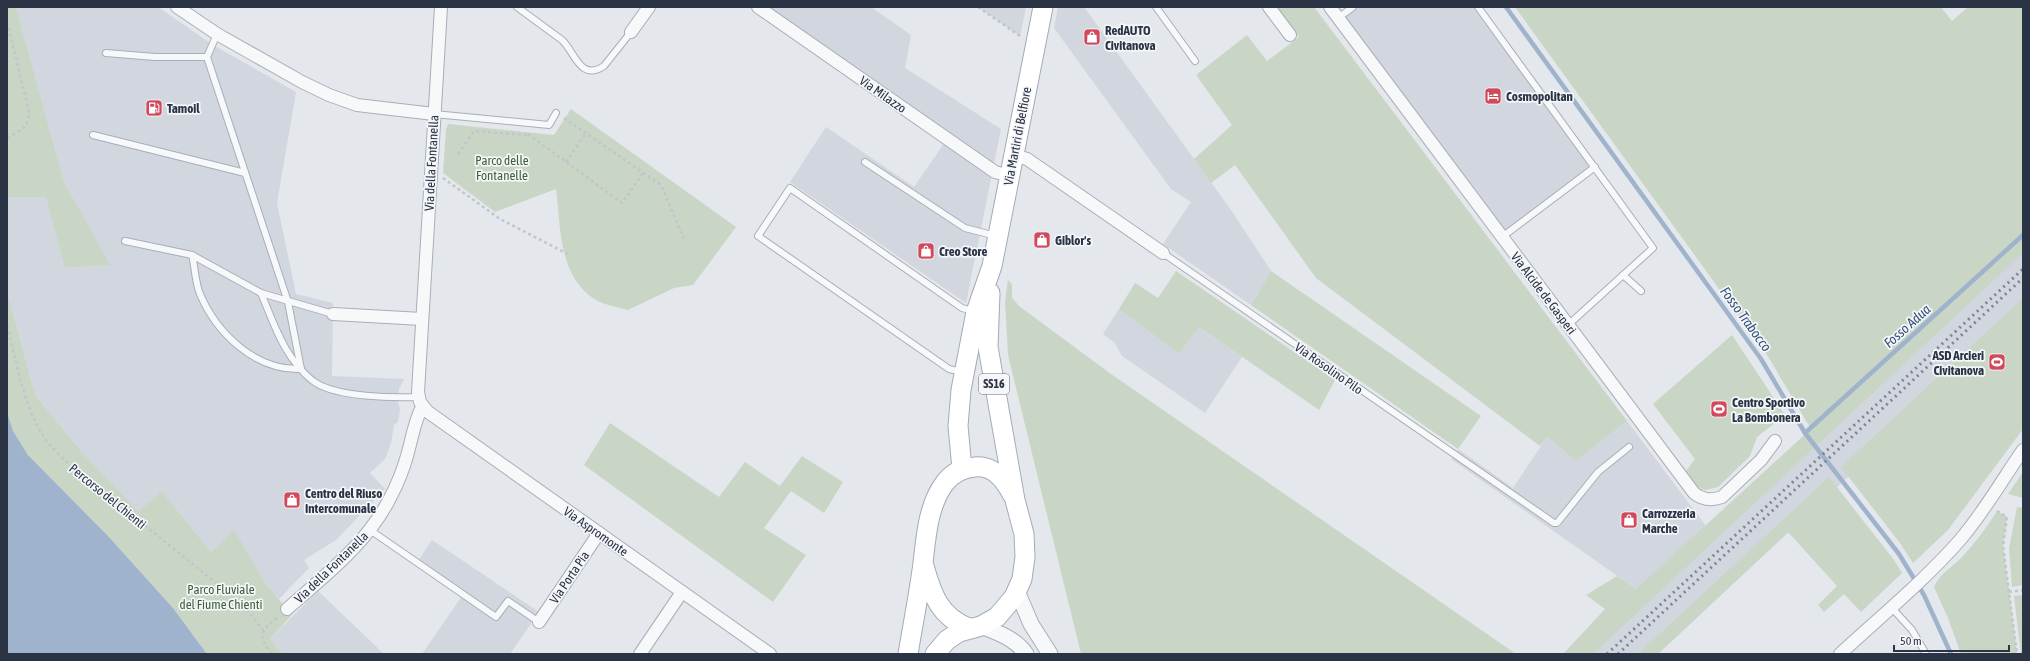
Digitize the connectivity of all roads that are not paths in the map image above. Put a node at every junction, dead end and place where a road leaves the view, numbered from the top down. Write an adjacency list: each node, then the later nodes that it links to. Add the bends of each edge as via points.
1 (177, 7): 14 (street)
2 (441, 7): 20 (street, Via della Fontanella)
3 (517, 7): 13 (lane, via 568,45 576,61 587,69 599,69 604,66)
4 (649, 7): 13 (street)
5 (758, 7): 26 (street, Via Milazzo, via 995,172)
6 (1043, 7): 22 (main road, Via Martiri di Belfiore / SS16)
7 (1156, 7): 18 (lane)
8 (1269, 7): 15 (street)
9 (1330, 7): 12 (street, Via Alcide de Gasperi)
10 (1352, 7): 12 (lane)
11 (1478, 7): 24 (lane)
12 (1338, 18): 28 (street, Via Alcide de Gasperi)
13 (631, 32)
14 (217, 34): 17 (lane); 20 (street, via 329,95 357,105)
15 (1290, 35)
16 (106, 53): 17 (lane, via 156,57)
17 (207, 57): 25 (lane)
18 (1195, 61)
19 (556, 113): 20 (lane, via 549,125)
20 (434, 114): 39 (street, Via della Fontanella)
21 (93, 135): 25 (lane)
22 (1014, 155): 26 (main road, Via Martiri di Belfiore / SS16); 30 (street, Via Rosolino Pilo, via 1027,159)
23 (865, 162): 27 (lane, via 965,228)
24 (1595, 167): 28 (lane); 33 (lane, via 1653,248)
25 (245, 173): 36 (lane)
26 (1010, 176): 27 (main road, Via Martiri di Belfiore / SS16)
27 (998, 237): 32 (main road, Via Martiri di Belfiore / SS16)
28 (1502, 237): 40 (street, Via Alcide de Gasperi)
29 (125, 241): 31 (lane)
30 (1163, 253): 45 (lane, Via Rosolino Pilo, via 1554,523 1557,523 1598,472)
31 (192, 255): 35 (lane); 41 (lane, via 199,292 211,314 244,352 265,363 288,370)
32 (992, 266): 37 (main road, Via Martiri di Belfiore / SS16); 48 (main road, Via Martiri di Belfiore / SS16, via 988,347)
33 (1623, 275): 34 (lane); 40 (lane)
34 (1641, 291)
35 (261, 293): 36 (lane); 41 (lane, via 286,349)
36 (288, 302): 38 (lane); 41 (lane)
37 (976, 312): 42 (main road, Via Martiri di Belfiore / SS16); 42 (lane, via 962,308 790,188 758,236 949,369)
38 (333, 314): 39 (street)
39 (422, 319): 43 (street, Via della Fontanella)
40 (1568, 325): 44 (street, Via Alcide de Gasperi, via 1698,497 1709,500 1722,497 1761,460)
41 (301, 370): 43 (lane, via 316,383 336,392)
42 (964, 372): 47 (main road, Via Martiri di Belfiore / SS16, via 958,413)
43 (420, 402): 49 (street, Via della Fontanella, via 398,481); 50 (street, Via Aspromonte)
44 (1775, 441)
45 (1629, 447)
46 (2023, 450): 54 (street, via 1965,533 1931,570)
47 (962, 469): 48 (main road, Via Martiri di Belfiore / SS16, via 976,466 994,472 1006,482); 51 (main road, via 943,484 936,498 927,530)
48 (1015, 500): 52 (main road, Via Martiri di Belfiore / SS16, via 1024,534 1025,557 1022,579)
49 (370, 530): 55 (street, Via della Fontanella, via 348,554); 56 (lane, via 496,617 508,601)
50 (599, 533): 53 (street, Via Aspromonte); 56 (street, Via Porta Pia)
51 (923, 563): 57 (main road, via 929,584 945,614 956,623); 60 (main road)
52 (1017, 591): 57 (main road, Via Martiri di Belfiore / SS16, via 997,617); 63 (street, via 1031,624)
53 (682, 592): 58 (street); 59 (street, Via Aspromonte)
54 (1894, 604): 64 (street); 65 (lane)
55 (287, 609)
56 (539, 622)
57 (975, 627): 61 (main road, SS16, via 952,636); 62 (street, via 1005,637 1021,647)
58 (640, 654)
59 (770, 654)
60 (908, 654)
61 (935, 654)
62 (1026, 654)
63 (1050, 654)
64 (1840, 654)
65 (1926, 654)

